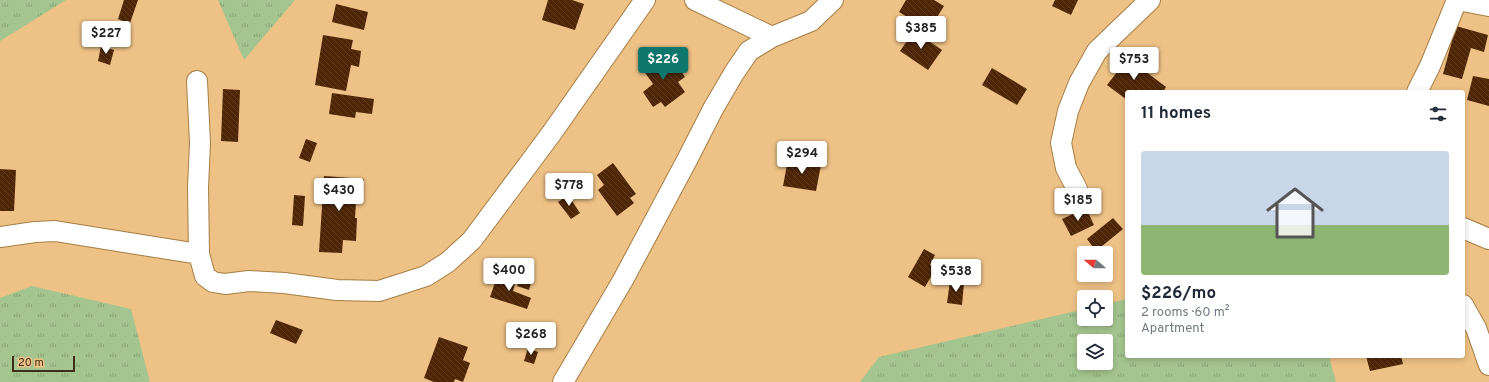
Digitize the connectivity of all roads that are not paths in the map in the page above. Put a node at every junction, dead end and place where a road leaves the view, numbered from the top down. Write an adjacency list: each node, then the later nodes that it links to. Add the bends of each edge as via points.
1 (645, 0): 15 (street, via 551,134 472,240 448,262 426,276 379,291 337,290 249,281 225,284 213,282 205,276)
2 (695, 0): 8 (street)
3 (832, 0): 8 (street, via 811,21)
4 (1150, 0): 11 (street, via 1097,51 1079,83 1068,111 1061,143 1066,168)
5 (1457, 0): 10 (street)
6 (1463, 0): 7 (street)
7 (1489, 5)
8 (772, 37): 18 (street, via 749,52 734,73 623,280)
9 (197, 81): 15 (street, via 200,143)
10 (1418, 90)
11 (1077, 189)
12 (1465, 229): 14 (street)
13 (0, 237): 15 (street, via 55,231)
14 (1489, 239)
15 (199, 254)
16 (1465, 309): 17 (street, via 1476,328)
17 (1489, 365)
18 (562, 382)

